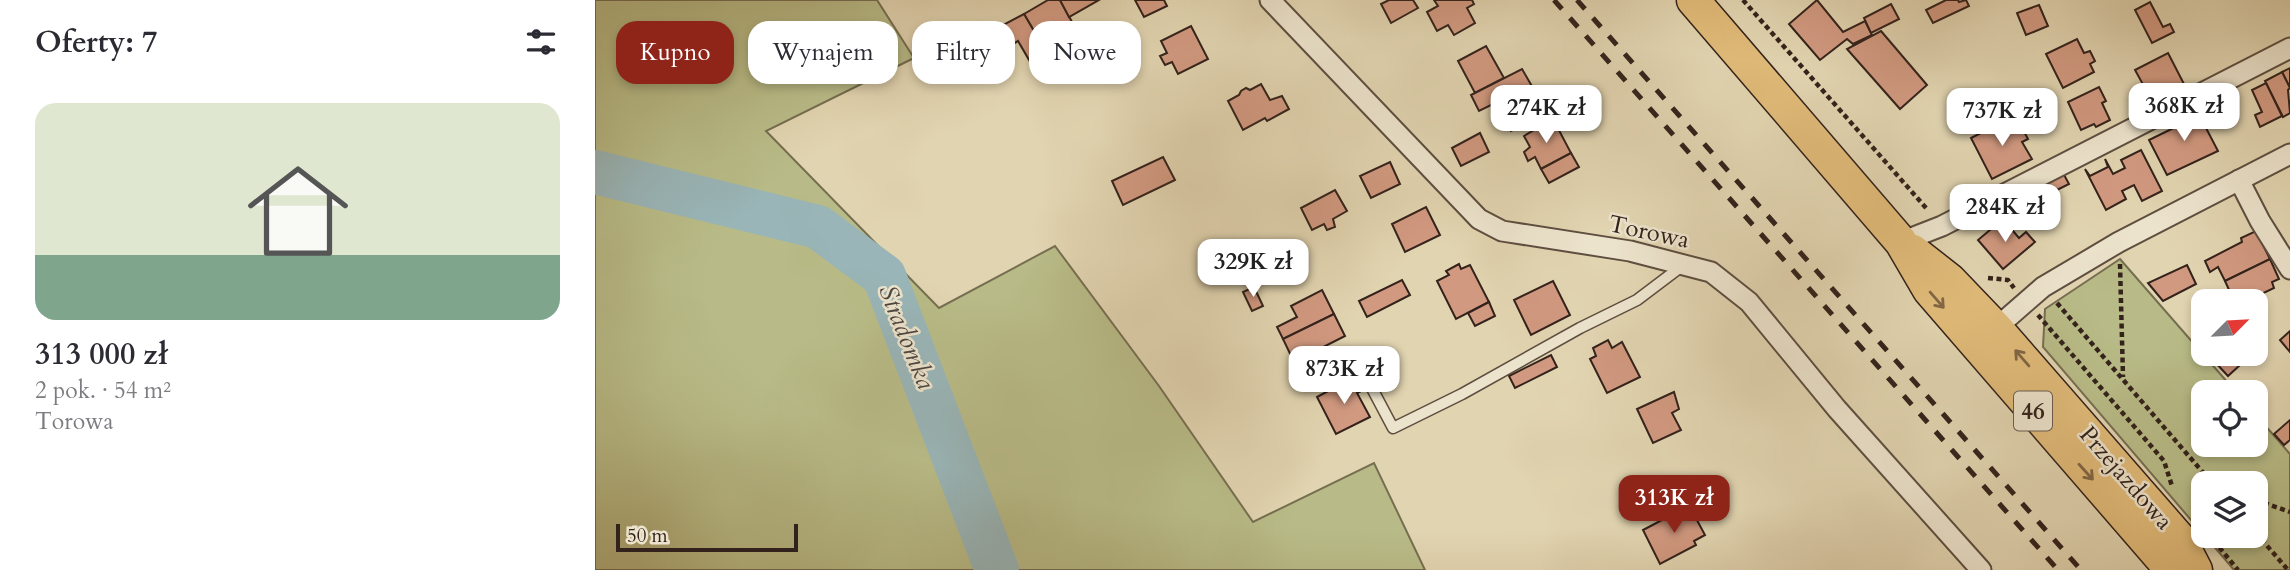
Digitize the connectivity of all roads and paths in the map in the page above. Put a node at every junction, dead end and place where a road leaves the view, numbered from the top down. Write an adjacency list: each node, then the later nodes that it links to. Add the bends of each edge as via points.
1 (1271, 0): 10 (street, Torowa, via 1479,219 1501,230)
2 (1693, 0): 8 (main road, Przejazdowa / 46)
3 (1743, 0): 7 (path)
4 (2290, 48): 7 (street)
5 (2290, 154): 6 (street)
6 (2239, 180): 9 (street); 11 (street)
7 (1942, 226): 8 (street)
8 (1901, 242): 16 (main road, Przejazdowa / 46, via 1950,280); 26 (main road, Przejazdowa / 46, one-way to 26, via 1929,290)
9 (2119, 242): 14 (street); 18 (path)
10 (1685, 264): 17 (lane, via 1637,300 1393,428); 25 (street, Torowa, via 1711,272 1749,302)
11 (2290, 269)
12 (1985, 278): 13 (path)
13 (2010, 283)
14 (2043, 287): 15 (street); 18 (path)
15 (2026, 300): 16 (street); 20 (path, via 2164,461)
16 (1996, 328): 27 (main road, Przejazdowa / 46, one-way to 16, via 2180,539)
17 (1366, 377)
18 (2123, 379): 19 (path)
19 (2202, 471)
20 (2175, 494)
21 (2268, 504): 22 (path)
22 (2290, 512)
23 (2268, 547): 29 (path)
24 (2219, 548): 28 (path)
25 (1981, 570)
26 (2176, 570)
27 (2196, 570)
28 (2238, 570)
29 (2288, 570)

